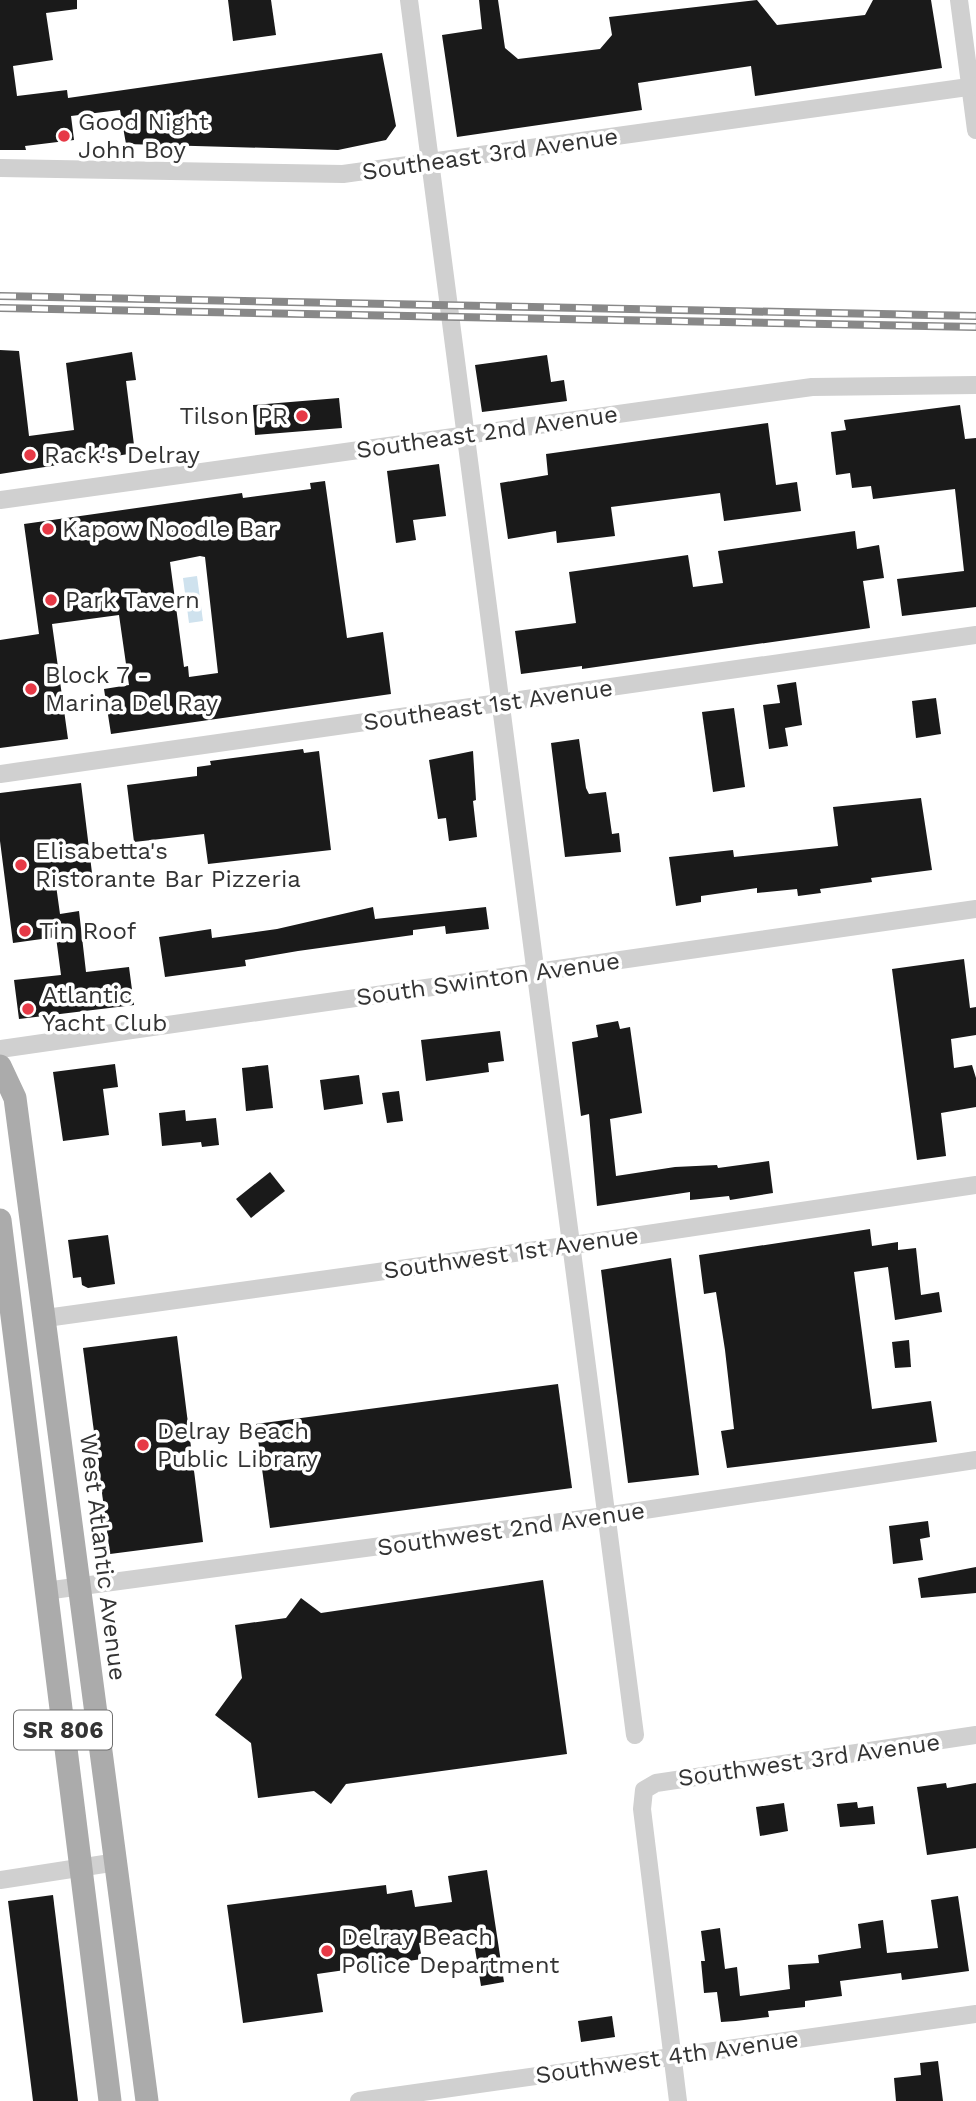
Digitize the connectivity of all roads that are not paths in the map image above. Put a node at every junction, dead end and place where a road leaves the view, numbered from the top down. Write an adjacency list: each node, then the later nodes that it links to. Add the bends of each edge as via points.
1 (409, 0): 5 (street)
2 (959, 0): 3 (street)
3 (973, 86): 4 (street); 5 (street, Southeast 3rd Avenue)
4 (976, 130)
5 (429, 164): 6 (street, Southeast 3rd Avenue, via 343,174); 8 (street)
6 (0, 168)
7 (976, 385): 8 (street, Southeast 2nd Avenue, via 812,387)
8 (465, 435): 9 (street, Southeast 2nd Avenue); 11 (street)
9 (0, 500)
10 (976, 635): 11 (street, Southeast 1st Avenue)
11 (501, 704): 12 (street, Southeast 1st Avenue); 14 (street)
12 (0, 774)
13 (976, 909): 14 (street, South Swinton Avenue)
14 (534, 972): 15 (street, South Swinton Avenue); 19 (street)
15 (0, 1049)
16 (0, 1066): 21 (main road, West Atlantic Avenue / SR 806, via 15,1098)
17 (976, 1185): 19 (street, Southwest 1st Avenue)
18 (0, 1220): 20 (main road, SR 806)
19 (569, 1246): 21 (street, Southwest 1st Avenue); 25 (street)
20 (8, 1273): 21 (main road); 22 (main road, SR 806)
21 (46, 1318): 23 (main road, West Atlantic Avenue / SR 806)
22 (6, 1323): 23 (main road); 27 (main road, SR 806)
23 (52, 1360): 26 (main road, West Atlantic Avenue / SR 806)
24 (976, 1461): 25 (street, Southwest 2nd Avenue)
25 (605, 1516): 26 (street, Southwest 2nd Avenue); 28 (street)
26 (80, 1586): 27 (street, Southwest 2nd Avenue); 30 (main road, West Atlantic Avenue / SR 806)
27 (45, 1591): 31 (main road, SR 806)
28 (635, 1735)
29 (976, 1735): 35 (street, Southwest 3rd Avenue, via 656,1783 643,1790)
30 (117, 1861): 31 (street); 38 (main road, West Atlantic Avenue / SR 806)
31 (81, 1869): 32 (street); 34 (main road, SR 806)
32 (0, 1880)
33 (976, 2014): 35 (street, Southwest 4th Avenue)
34 (104, 2054): 36 (main road, SR 806); 37 (main road)
35 (673, 2056): 39 (street, Southwest 4th Avenue); 40 (street)
36 (110, 2101)
37 (121, 2101)
38 (147, 2101)
39 (359, 2101)
40 (678, 2101)

